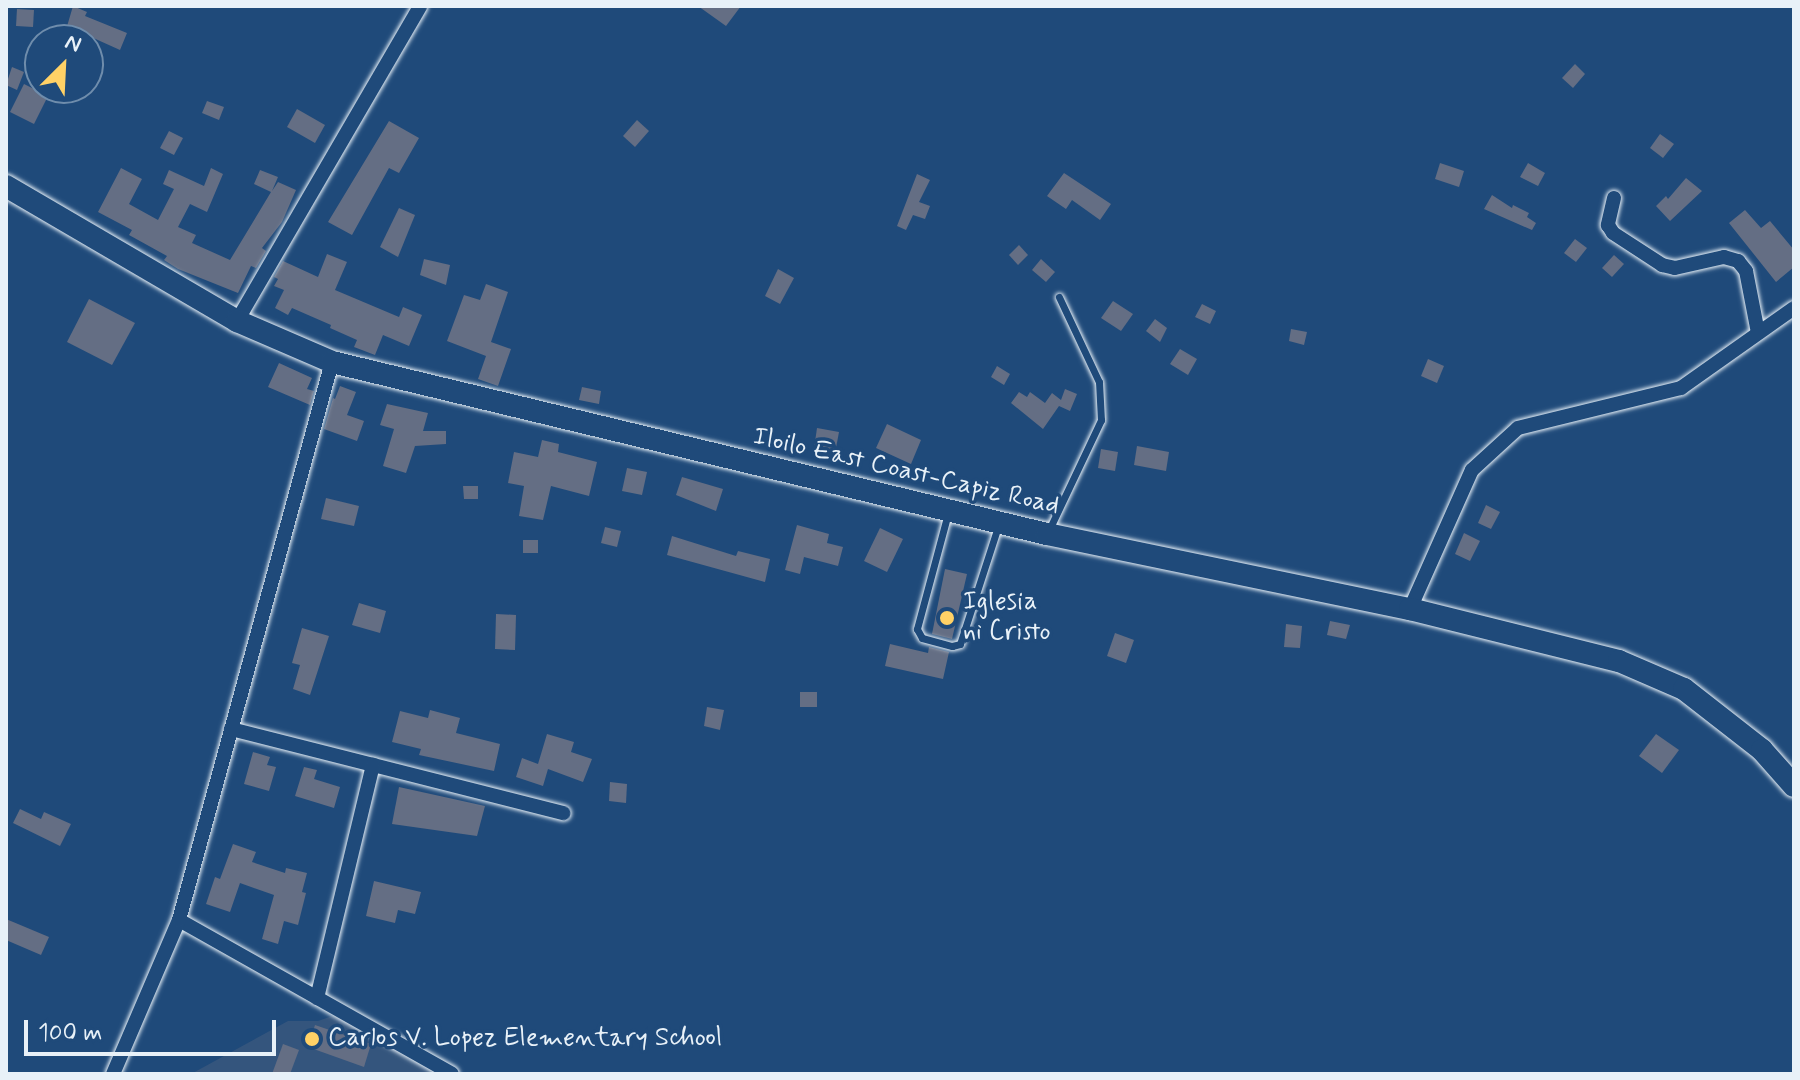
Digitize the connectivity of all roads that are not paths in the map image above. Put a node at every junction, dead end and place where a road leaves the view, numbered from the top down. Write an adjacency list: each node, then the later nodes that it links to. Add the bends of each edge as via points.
1 (420, 6): 6 (street)
2 (6, 186): 6 (main road, Iloilo East Coast-Capiz Road)
3 (1614, 198): 7 (street, via 1608,225 1613,233 1662,265 1675,268 1724,257 1738,261 1746,271)
4 (1059, 297): 11 (lane, via 1099,382 1101,420)
5 (1794, 308): 7 (street)
6 (237, 321): 8 (main road, Iloilo East Coast-Capiz Road)
7 (1758, 333): 12 (street, via 1681,388 1518,428 1472,470)
8 (332, 362): 9 (main road, Iloilo East Coast-Capiz Road); 13 (street)
9 (949, 511): 10 (main road, Iloilo East Coast-Capiz Road); 10 (lane, via 917,629 922,638 952,646 960,644)
10 (999, 523): 11 (main road, Iloilo East Coast-Capiz Road)
11 (1047, 534): 12 (main road, Iloilo East Coast-Capiz Road)
12 (1410, 609): 15 (main road, Iloilo East Coast-Capiz Road, via 1619,661 1684,689 1762,750)
13 (231, 729): 14 (street); 17 (street)
14 (373, 765): 16 (street); 18 (street)
15 (1794, 786)
16 (564, 813)
17 (179, 920): 18 (street); 19 (street)
18 (317, 998): 20 (street)
19 (113, 1074)
20 (452, 1074)

